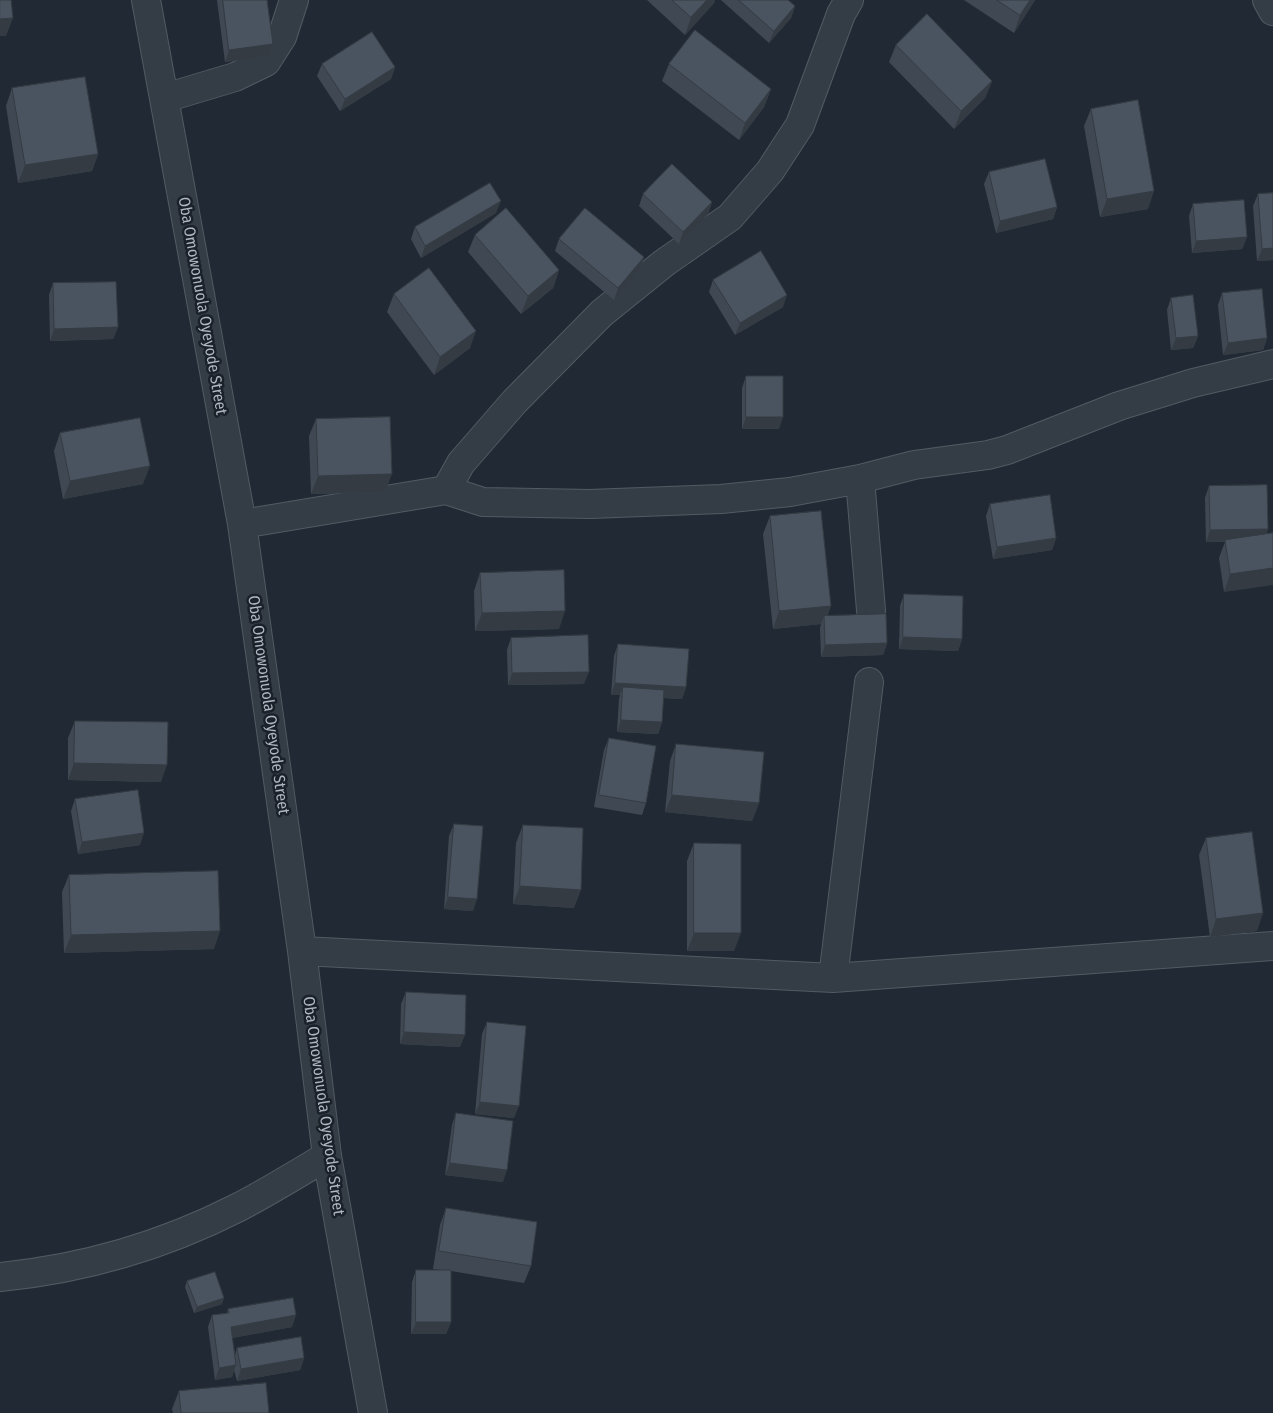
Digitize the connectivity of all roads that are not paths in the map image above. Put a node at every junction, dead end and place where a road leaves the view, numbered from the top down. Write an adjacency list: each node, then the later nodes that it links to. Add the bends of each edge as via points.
1 (146, 0): 6 (street, Oba Omowonuola Oyeyode Street)
2 (294, 0): 6 (street, via 282,37 266,62 235,77)
3 (849, 0): 9 (street, via 800,125 770,170 730,217 602,312 515,401 461,463)
4 (1267, 0): 5 (street)
5 (1273, 12)
6 (165, 98): 10 (street, Oba Omowonuola Oyeyode Street)
7 (1273, 364): 8 (street, via 1193,383 1119,406 1008,450 914,465)
8 (860, 479): 9 (street, via 790,492 721,499 590,504 483,502); 11 (street)
9 (446, 490): 10 (street)
10 (242, 524): 14 (street, Oba Omowonuola Oyeyode Street)
11 (871, 610)
12 (869, 682): 15 (street)
13 (1273, 946): 15 (street)
14 (302, 951): 15 (street); 16 (street, Oba Omowonuola Oyeyode Street)
15 (833, 978)
16 (327, 1156): 17 (street, via 238,1208 189,1230 132,1251 34,1274); 18 (street, Oba Omowonuola Oyeyode Street)
17 (0, 1277)
18 (373, 1413)

